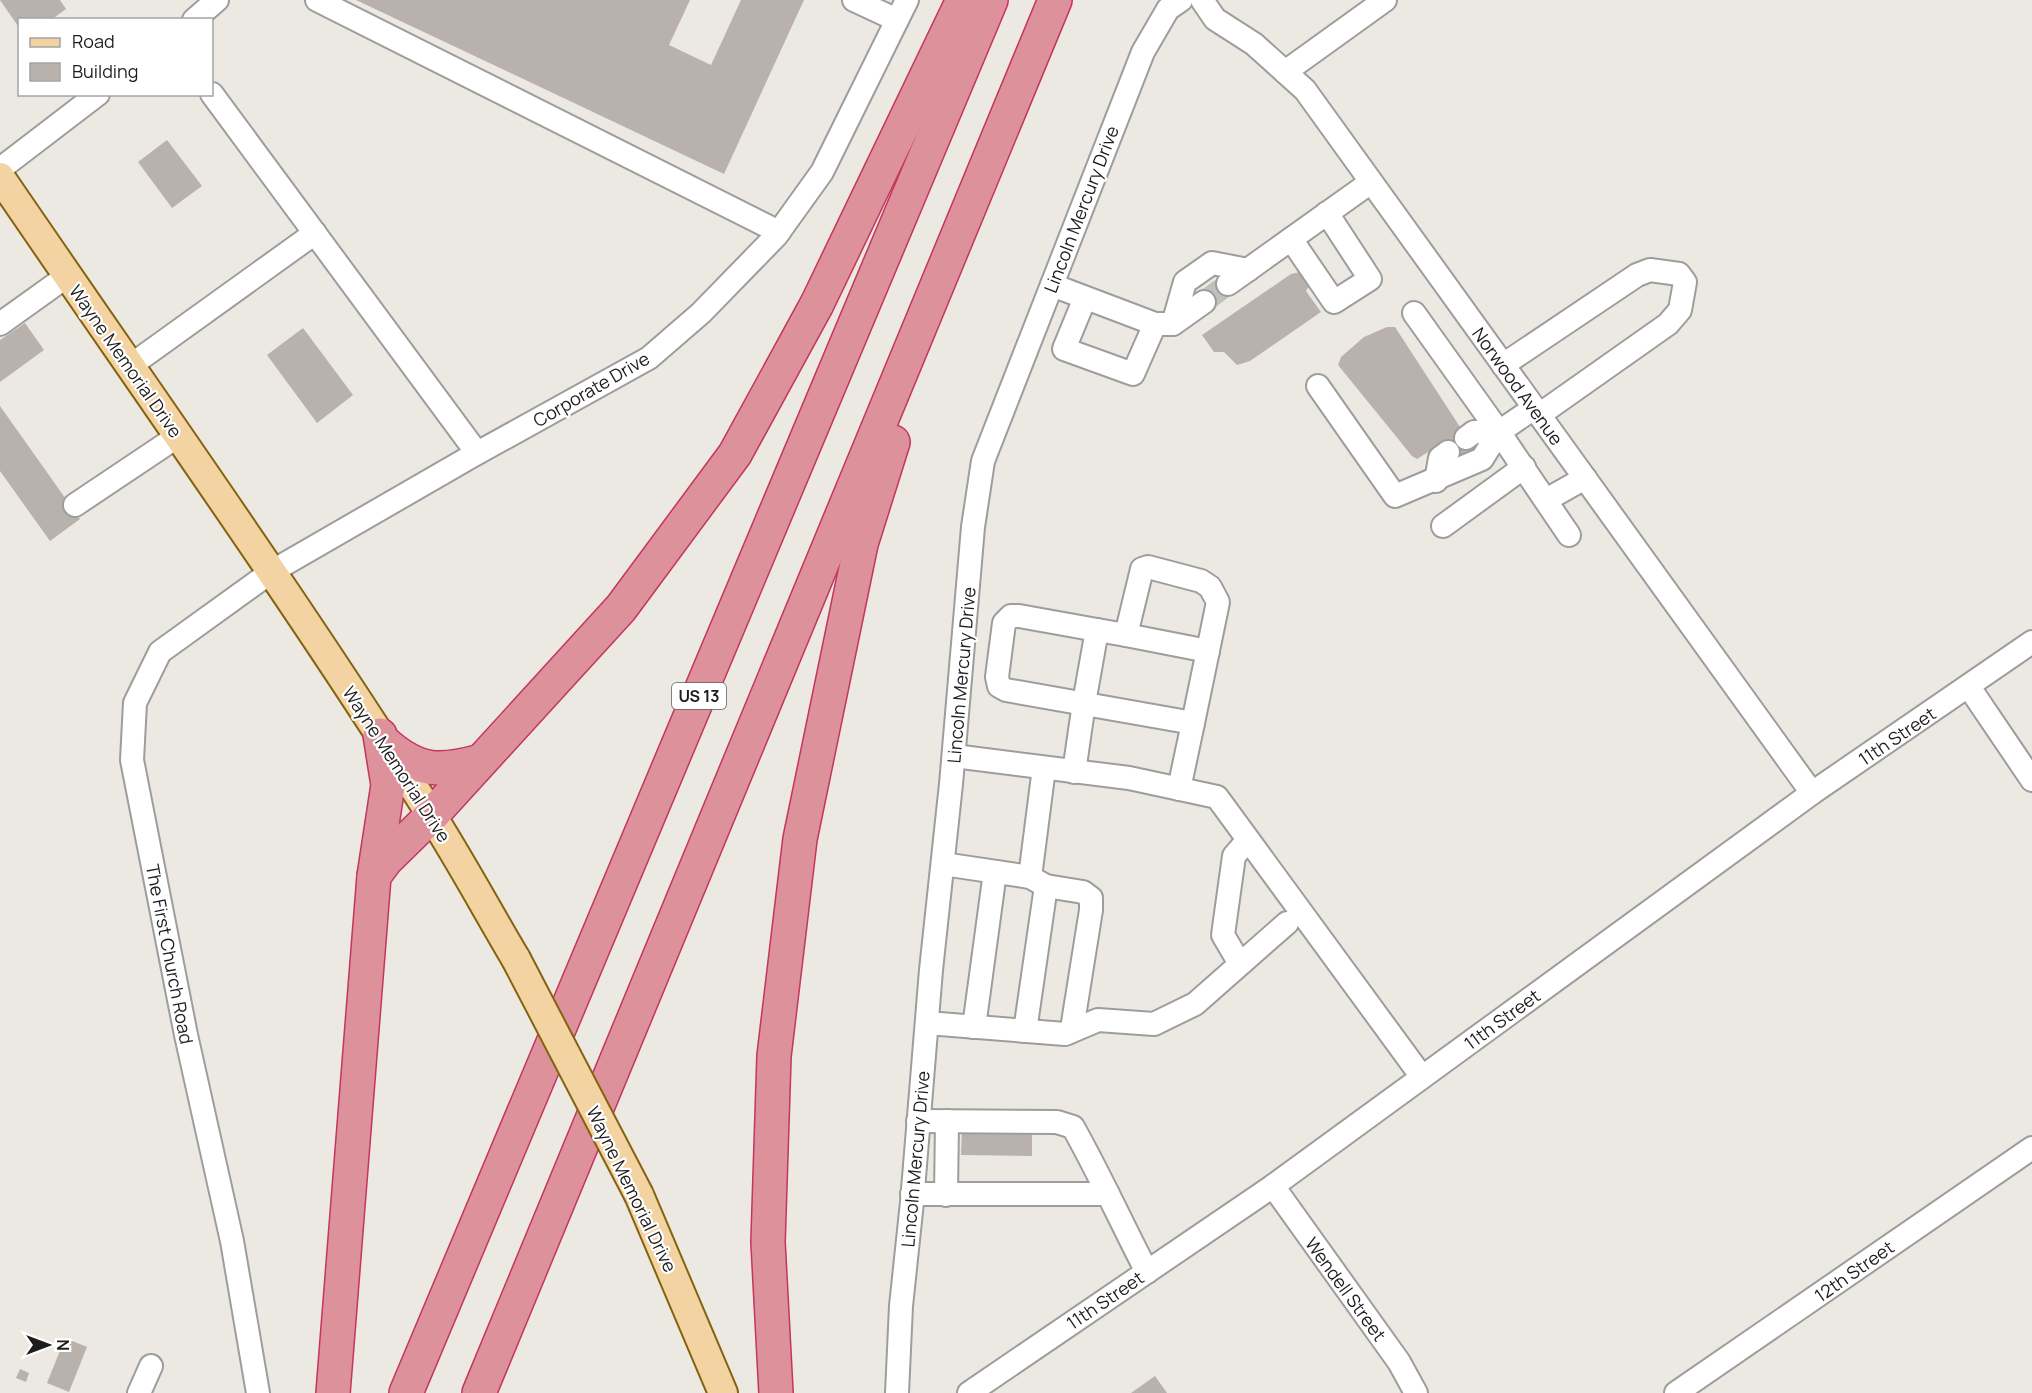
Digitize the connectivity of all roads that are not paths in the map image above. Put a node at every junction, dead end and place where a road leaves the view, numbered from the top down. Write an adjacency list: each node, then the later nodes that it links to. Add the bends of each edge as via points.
1 (217, 0): 11 (street)
2 (317, 0): 20 (street)
3 (854, 0): 10 (street)
4 (963, 0): 58 (highway, via 817,304 735,454 621,608)
5 (991, 0): 90 (highway, US 13)
6 (1055, 0): 19 (highway)
7 (1181, 0): 26 (street, Lincoln Mercury Drive, via 1168,9 1143,52)
8 (1202, 0): 12 (street, Norwood Avenue, via 1215,19 1254,44)
9 (1385, 0): 12 (street)
10 (902, 10): 20 (street, Corporate Drive, via 822,172)
11 (196, 18)
12 (1285, 72): 17 (street, Norwood Avenue, via 1305,90)
13 (213, 95): 21 (street)
14 (95, 96): 15 (street)
15 (0, 169)
16 (0, 177): 24 (main road, Wayne Memorial Drive)
17 (1371, 182): 18 (street); 32 (street, Norwood Avenue)
18 (1327, 213): 22 (street); 22 (street, via 1370,279 1334,302)
19 (966, 217): 85 (highway); 94 (highway, via 861,544 800,839 774,1056 768,1242)
20 (779, 232): 40 (street, Corporate Drive, via 701,313 649,358)
21 (315, 233): 33 (street); 40 (street)
22 (1291, 239): 23 (street)
23 (1248, 270): 25 (street); 31 (street, via 1212,264 1185,282)
24 (68, 276): 30 (street); 33 (main road, Wayne Memorial Drive)
25 (1228, 284)
26 (1052, 285): 27 (street); 57 (street, Lincoln Mercury Drive, via 983,461 973,526)
27 (1085, 298): 31 (street); 31 (street, via 1064,349 1133,374)
28 (1204, 302): 31 (street)
29 (1414, 313): 36 (street)
30 (0, 324)
31 (1164, 324)
32 (1503, 365): 35 (street, Norwood Avenue); 35 (street, via 1637,275 1650,270 1679,274 1685,282 1680,310 1668,324)
33 (130, 366): 37 (main road, Wayne Memorial Drive)
34 (1318, 386): 43 (street, via 1395,496)
35 (1537, 411): 36 (street); 42 (street, Norwood Avenue)
36 (1499, 432): 38 (street, via 1474,432); 41 (street); 43 (street, via 1482,459)
37 (178, 436): 45 (street); 48 (main road, Wayne Memorial Drive)
38 (1466, 438)
39 (1448, 452): 43 (street, via 1440,458)
40 (477, 453): 48 (street, Corporate Drive)
41 (1524, 467): 44 (street); 46 (street)
42 (1585, 478): 44 (street); 63 (street, Norwood Avenue)
43 (1436, 480)
44 (1546, 500): 47 (street)
45 (75, 505)
46 (1443, 526)
47 (1569, 535)
48 (271, 572): 56 (main road, Wayne Memorial Drive); 88 (street, The First Church Road, via 160,652 135,703 132,760 186,1035 232,1241)
49 (1097, 630): 50 (street); 54 (street); 54 (street, via 1018,616 1011,616 1004,623 999,686)
50 (1126, 635): 52 (street); 52 (street, via 1138,579 1142,569 1148,567 1201,580 1210,587 1218,602)
51 (2032, 642): 53 (street, 11th Street)
52 (1208, 651): 55 (street)
53 (1969, 687): 61 (street); 63 (street, 11th Street)
54 (1084, 703): 55 (street); 60 (street)
55 (1193, 723): 62 (street)
56 (383, 740): 58 (highway, via 401,757 431,768 454,768); 64 (main road, Wayne Memorial Drive); 68 (highway, via 388,785)
57 (954, 756): 59 (street); 66 (street, Lincoln Mercury Drive)
58 (481, 761): 64 (highway)
59 (1044, 768): 60 (street); 69 (street)
60 (1074, 772): 62 (street)
61 (2032, 780)
62 (1179, 789): 65 (street, via 1217,797)
63 (1812, 793): 76 (street, 11th Street)
64 (432, 815): 68 (highway); 93 (main road, Wayne Memorial Drive, bridge, via 516,959 639,1195)
65 (1247, 841): 71 (street, via 1234,856 1223,935); 76 (street)
66 (942, 864): 67 (street); 72 (street, Lincoln Mercury Drive)
67 (995, 872): 69 (street); 73 (street)
68 (374, 876): 89 (highway)
69 (1038, 881): 74 (street, via 1083,892 1091,898); 75 (street)
70 (1287, 922): 71 (street)
71 (1240, 964): 74 (street, via 1195,1004 1154,1024 1098,1020)
72 (927, 1023): 73 (street); 77 (street, Lincoln Mercury Drive)
73 (974, 1027): 75 (street)
74 (1072, 1029): 75 (street, via 1065,1034)
75 (1025, 1031)
76 (1422, 1077): 80 (street, 11th Street)
77 (918, 1121): 78 (street); 81 (street, Lincoln Mercury Drive)
78 (947, 1121): 82 (street, via 1058,1122 1073,1127); 83 (street)
79 (2032, 1148): 98 (street, 12th Street)
80 (1273, 1186): 84 (street, 11th Street); 97 (street, Wendell Street, via 1399,1362)
81 (912, 1194): 83 (street); 95 (street, Lincoln Mercury Drive)
82 (1108, 1194): 83 (street); 84 (street)
83 (946, 1195)
84 (1147, 1272): 96 (street, 11th Street)
85 (500, 1342): 91 (highway); 92 (highway)
86 (151, 1366): 87 (street)
87 (139, 1393)
88 (258, 1393)
89 (333, 1393)
90 (406, 1393)
91 (479, 1393)
92 (484, 1393)
93 (723, 1393)
94 (776, 1393)
95 (897, 1393)
96 (969, 1393)
97 (1416, 1393)
98 (1676, 1393)

